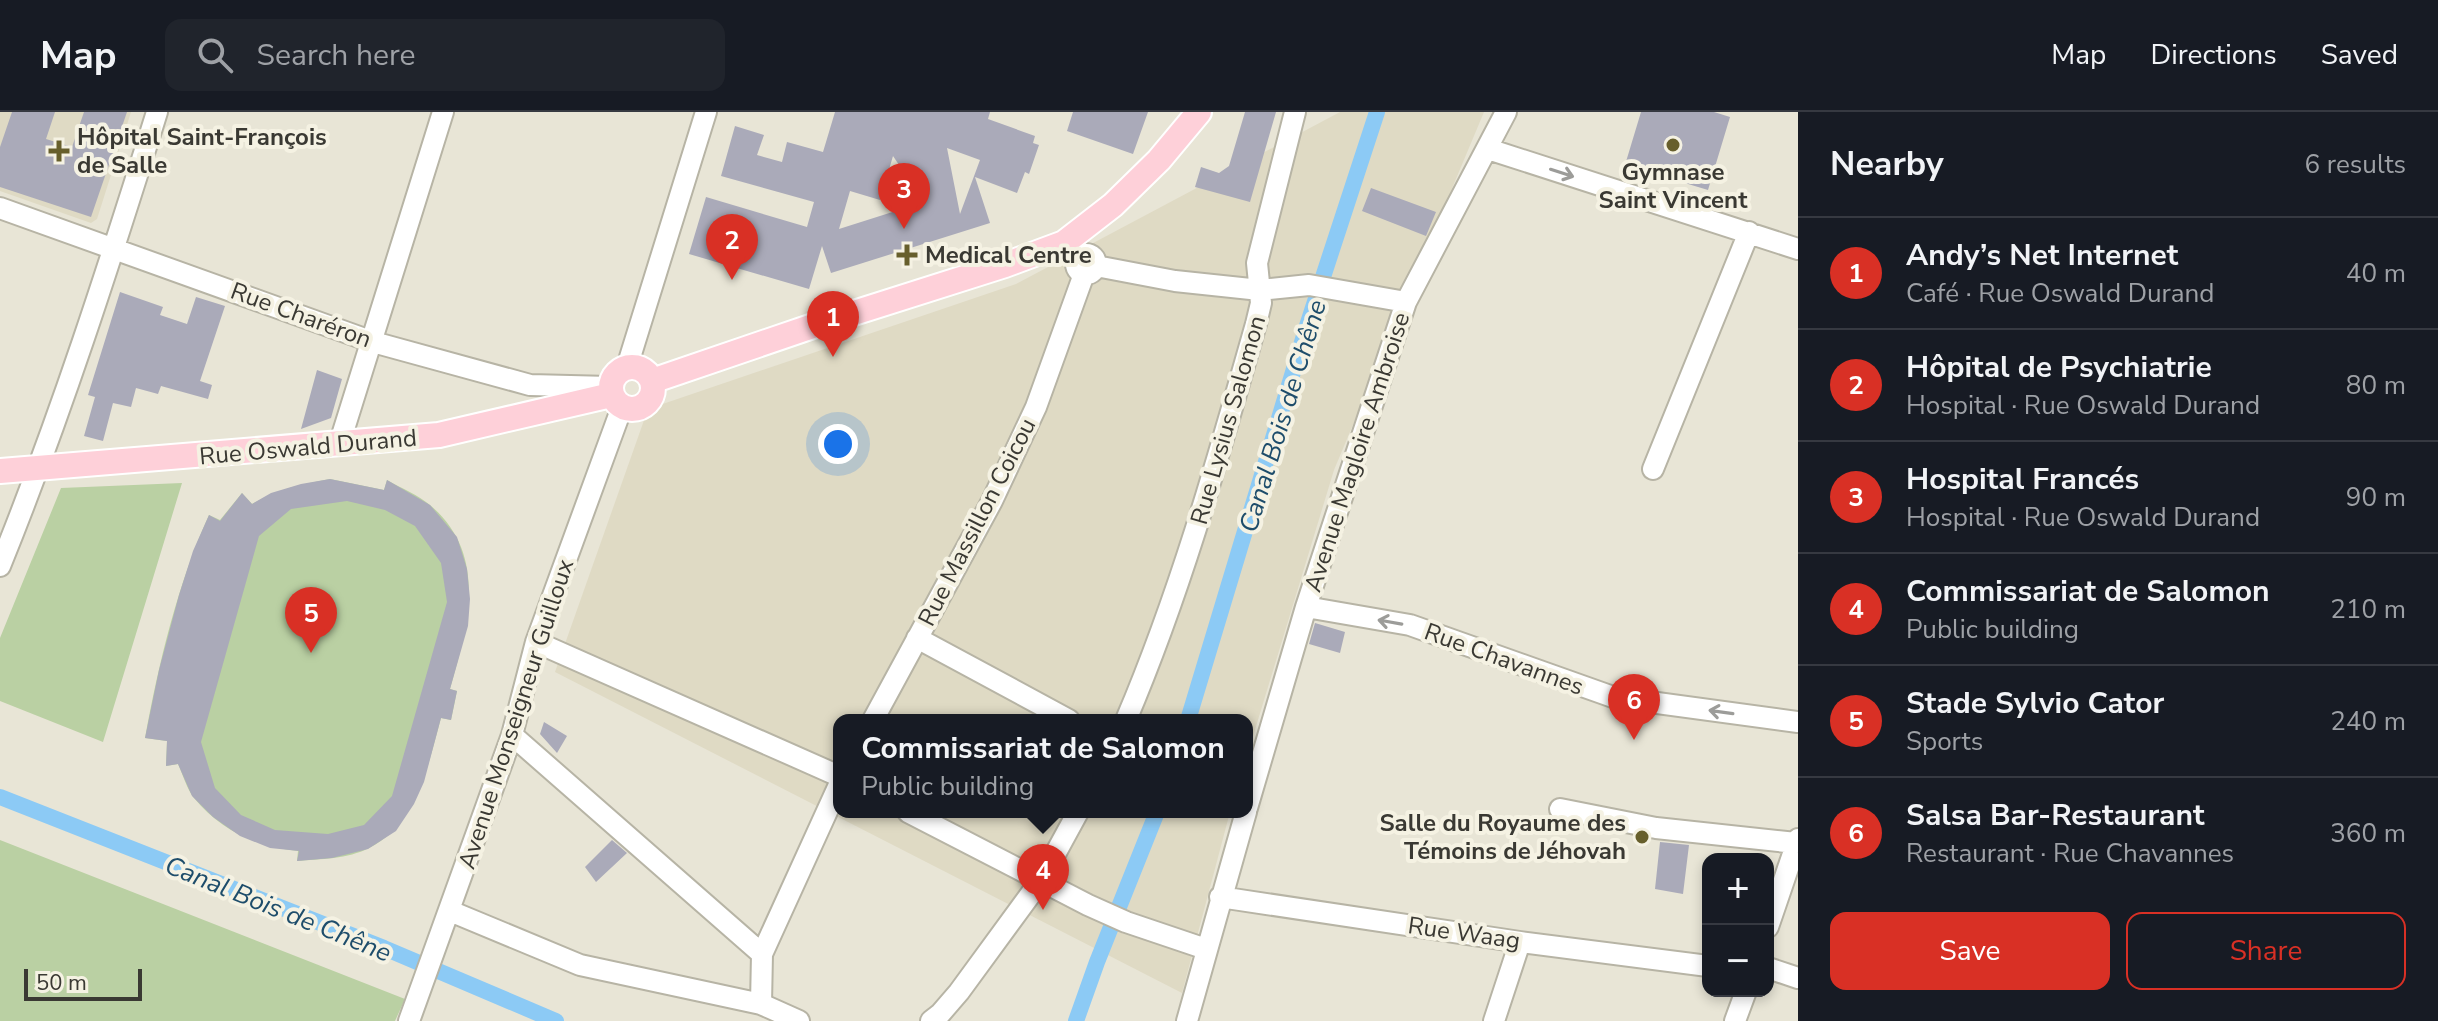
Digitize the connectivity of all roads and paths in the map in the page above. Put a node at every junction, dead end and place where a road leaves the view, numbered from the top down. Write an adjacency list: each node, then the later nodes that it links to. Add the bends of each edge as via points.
1 (157, 112): 10 (street)
2 (443, 112): 15 (street)
3 (706, 112): 16 (street)
4 (1199, 112): 12 (main road, via 1113,205)
5 (1295, 112): 13 (street, Rue Lysius Salomon, via 1257,263)
6 (1506, 112): 7 (street, Avenue Magloire Ambroise)
7 (1488, 149): 9 (street, one-way to 9); 14 (street, Avenue Magloire Ambroise)
8 (0, 208): 10 (street, Rue Charéron)
9 (1749, 232): 11 (street); 21 (street)
10 (114, 248): 15 (street, Rue Charéron); 20 (street)
11 (1798, 249)
12 (1080, 260): 13 (street, via 1175,281); 17 (main road, via 1005,265); 25 (street, Rue Massillon Coicou, via 1036,407)
13 (1260, 290): 14 (street, via 1309,285); 29 (street, Rue Lysius Salomon, via 1256,324 1192,548)
14 (1406, 302): 24 (street, Avenue Magloire Ambroise)
15 (373, 342): 18 (street, Rue Charéron, via 530,385); 19 (street)
16 (627, 367): 17 (main road, via 645,371); 18 (main road, via 615,374)
17 (652, 381): 18 (main road, via 648,401 636,409)
18 (614, 396): 19 (main road, Rue Oswald Durand, via 439,435); 26 (street, Avenue Monseigneur Guilloux)
19 (339, 445): 20 (main road, Rue Oswald Durand)
20 (40, 467): 22 (main road, Rue Oswald Durand); 23 (street)
21 (1653, 469)
22 (0, 471)
23 (0, 566)
24 (1306, 607): 30 (street, Rue Chavannes, one-way to 24, via 1613,697 1410,625); 33 (street, Avenue Magloire Ambroise)
25 (917, 638): 27 (street, Rue Massillon Coicou); 28 (street)
26 (536, 642): 31 (street, Avenue Monseigneur Guilloux); 32 (street)
27 (876, 714)
28 (1058, 714)
29 (1129, 714)
30 (1798, 722)
31 (512, 735): 42 (street, Avenue Monseigneur Guilloux); 46 (street)
32 (833, 773)
33 (1253, 786)
34 (833, 798): 46 (street)
35 (1560, 809): 39 (street, via 1656,828)
36 (920, 818): 40 (street)
37 (1075, 818): 40 (street)
38 (1244, 818): 41 (street, Avenue Magloire Ambroise)
39 (1797, 841): 43 (street)
40 (1041, 880): 45 (street, via 1126,922); 54 (street, via 959,992)
41 (1220, 897): 44 (street, Rue Waag); 45 (street, Avenue Magloire Ambroise)
42 (450, 911): 51 (street, via 580,965); 52 (street, Avenue Monseigneur Guilloux)
43 (1769, 925)
44 (1520, 942): 47 (street, Rue Waag); 56 (street)
45 (1206, 949): 55 (street, Avenue Magloire Ambroise)
46 (762, 954): 51 (street)
47 (1702, 965)
48 (1774, 970): 49 (street)
49 (1798, 978)
50 (1744, 997): 57 (street)
51 (761, 1004): 53 (street)
52 (412, 1014)
53 (799, 1021)
54 (931, 1021)
55 (1187, 1021)
56 (1494, 1021)
57 (1735, 1021)

